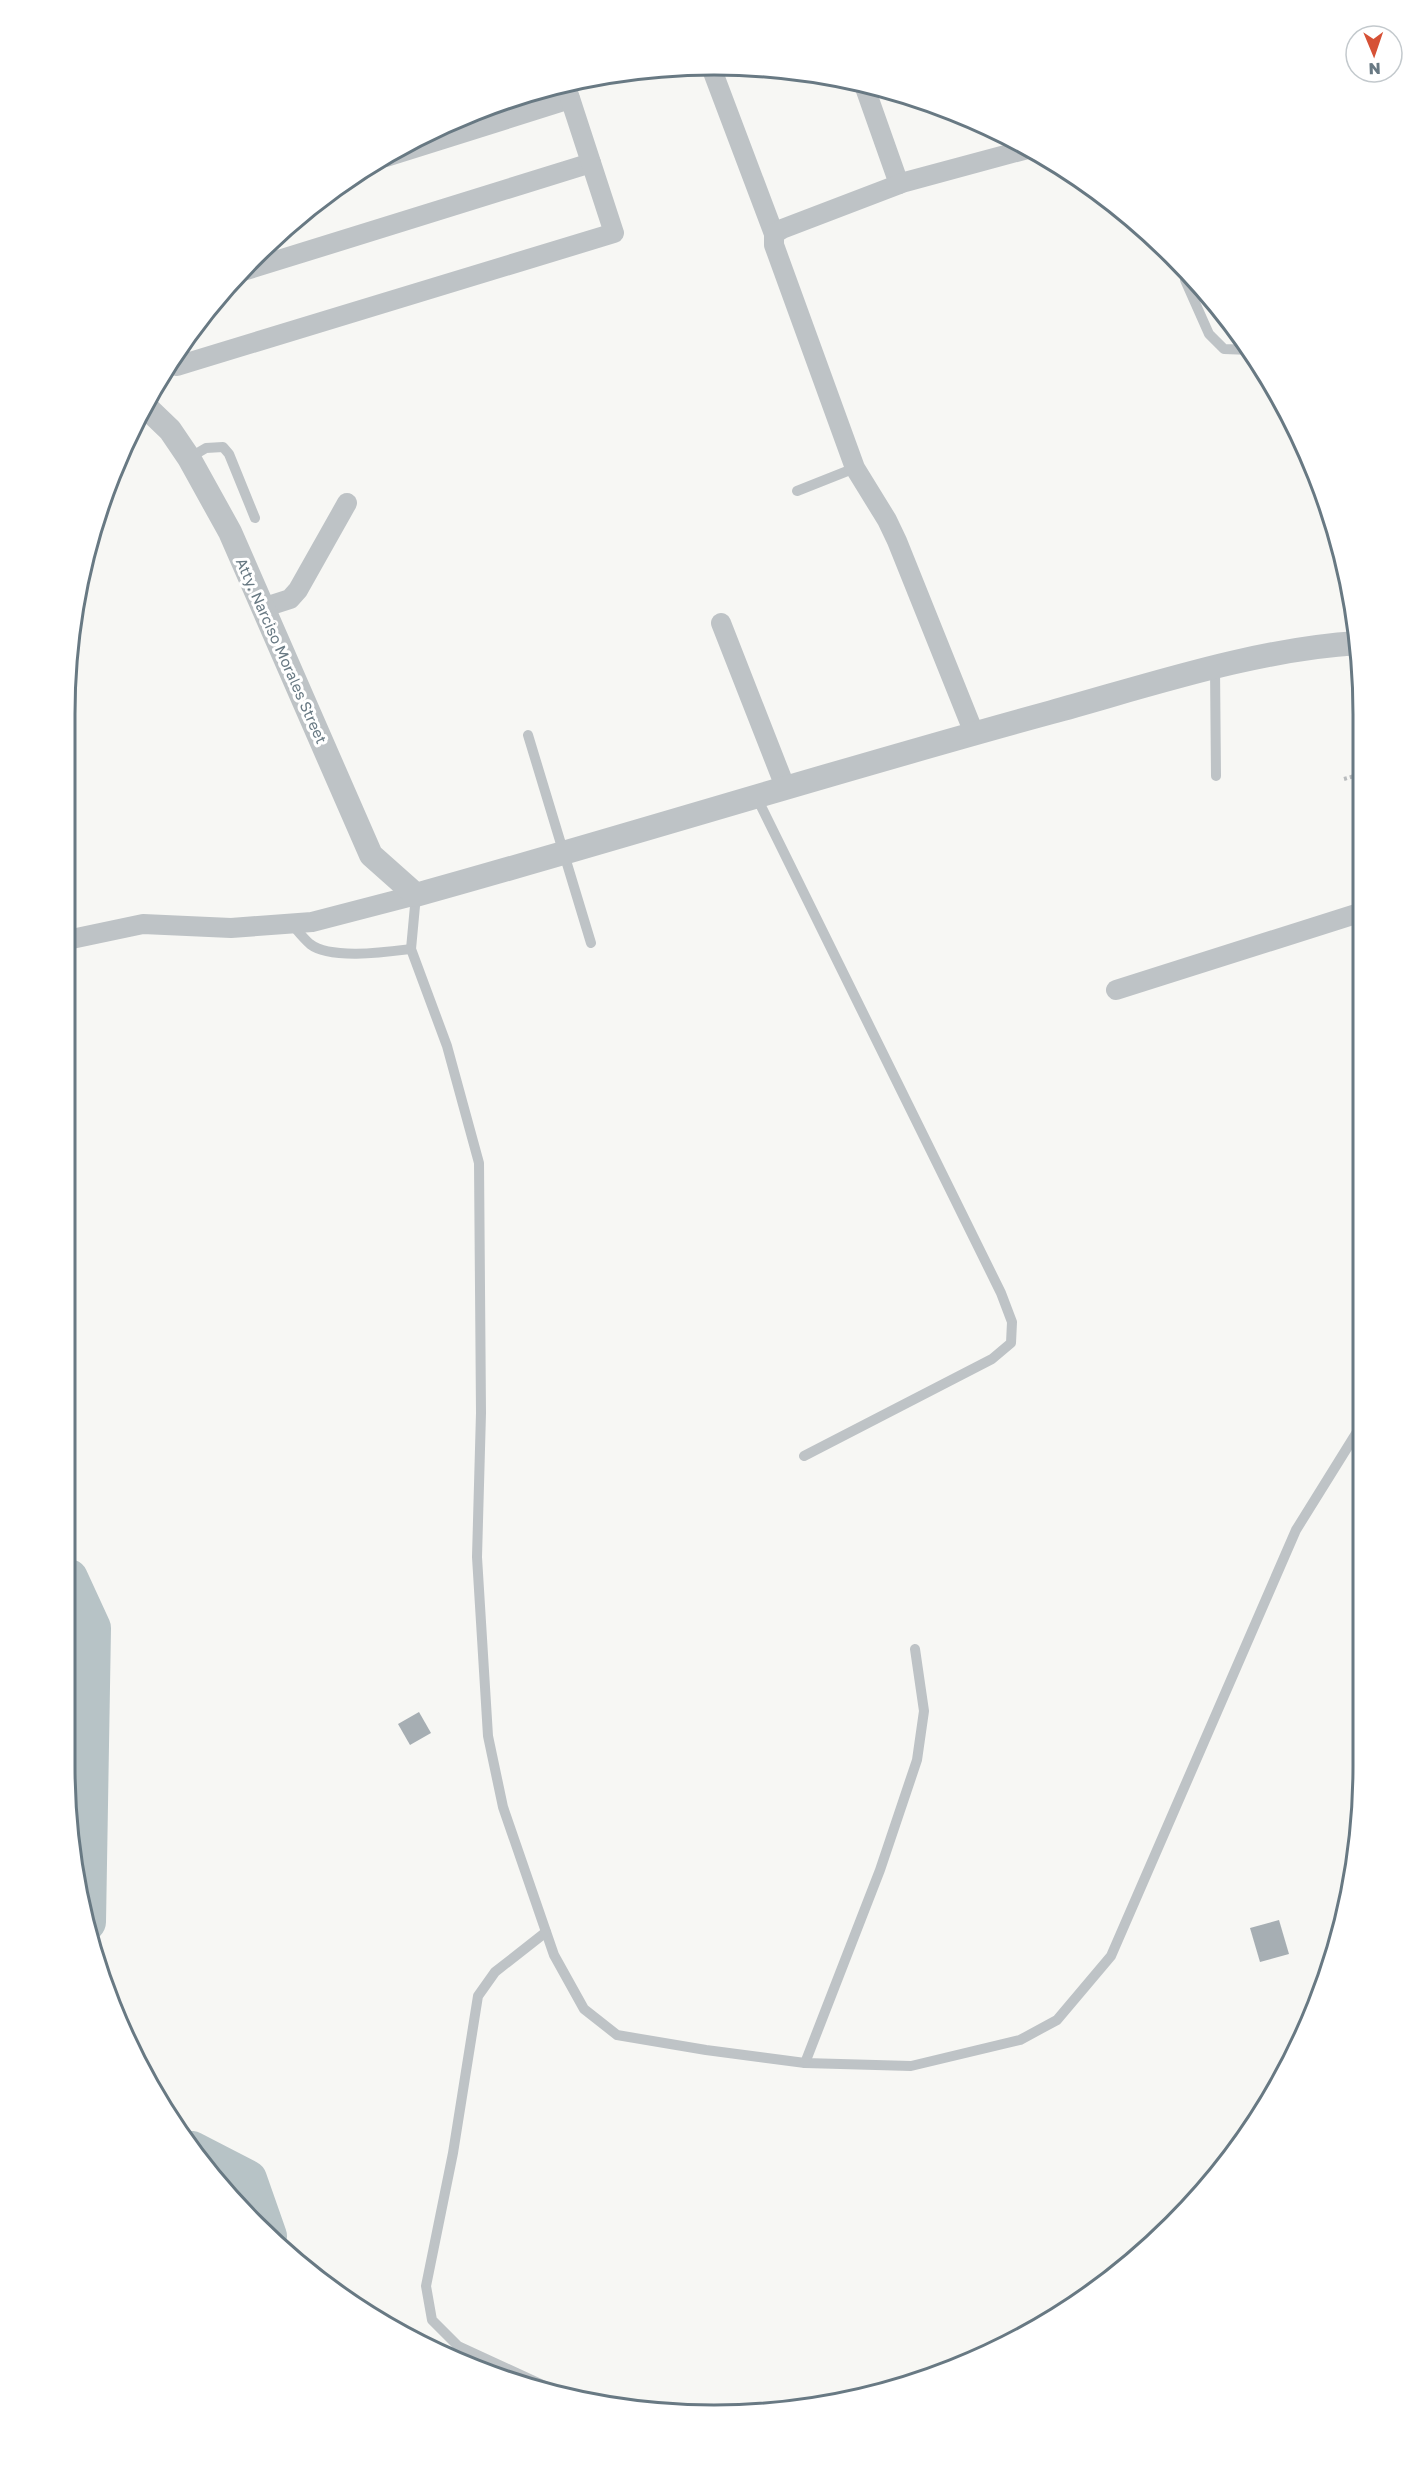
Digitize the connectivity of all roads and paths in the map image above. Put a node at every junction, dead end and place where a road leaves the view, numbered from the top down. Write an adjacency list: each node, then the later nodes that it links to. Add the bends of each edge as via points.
1 (714, 75): 9 (street)
2 (568, 92): 7 (street)
3 (867, 94): 8 (street)
4 (557, 95): 5 (street)
5 (435, 139)
6 (1017, 152): 8 (street)
7 (591, 163): 10 (street); 13 (street, via 614,233)
8 (899, 184): 9 (street)
9 (774, 234): 16 (street, via 774,245)
10 (258, 266)
11 (1188, 286): 12 (lane, via 1209,334 1224,349)
12 (1238, 350)
13 (179, 365)
14 (151, 412): 15 (street, Atty. Narciso Morales Street, via 170,430)
15 (189, 458): 19 (lane, via 206,448 223,447); 20 (street, Atty. Narciso Morales Street, via 230,532)
16 (855, 468): 17 (lane); 24 (street, via 897,541)
17 (798, 491)
18 (347, 503): 20 (street, via 298,590 290,599)
19 (255, 518)
20 (262, 608): 32 (street, Atty. Narciso Morales Street, via 371,855)
21 (721, 624): 29 (street)
22 (1349, 644): 23 (street, via 1323,645)
23 (1215, 668): 24 (street); 26 (lane)
24 (974, 733): 29 (street)
25 (528, 735): 31 (lane)
26 (1216, 776)
27 (1353, 776): 28 (path)
28 (1344, 778)
29 (786, 789): 30 (street)
30 (757, 798): 31 (street); 40 (lane, via 996,1282 1012,1322 1011,1343 992,1359)
31 (563, 855): 32 (street); 36 (lane)
32 (416, 895): 34 (street, via 312,922); 37 (lane)
33 (1353, 916): 38 (street)
34 (291, 923): 35 (street, via 231,928 143,924); 37 (lane, via 312,946 336,952 362,955)
35 (75, 938)
36 (591, 943)
37 (411, 950): 42 (lane, via 447,1046 479,1163 482,1413 477,1557 488,1736 503,1807)
38 (1116, 990)
39 (1353, 1440): 43 (lane, via 1296,1530 1111,1956 1057,2020 1020,2040 911,2066)
40 (804, 1456)
41 (915, 1649): 43 (lane, via 924,1711 917,1760 876,1881)
42 (546, 1932): 43 (lane, via 554,1955 584,2008 617,2035); 44 (lane, via 495,1972 478,1996 453,2154 426,2286 432,2320 458,2346)
43 (805, 2063)
44 (519, 2374)

